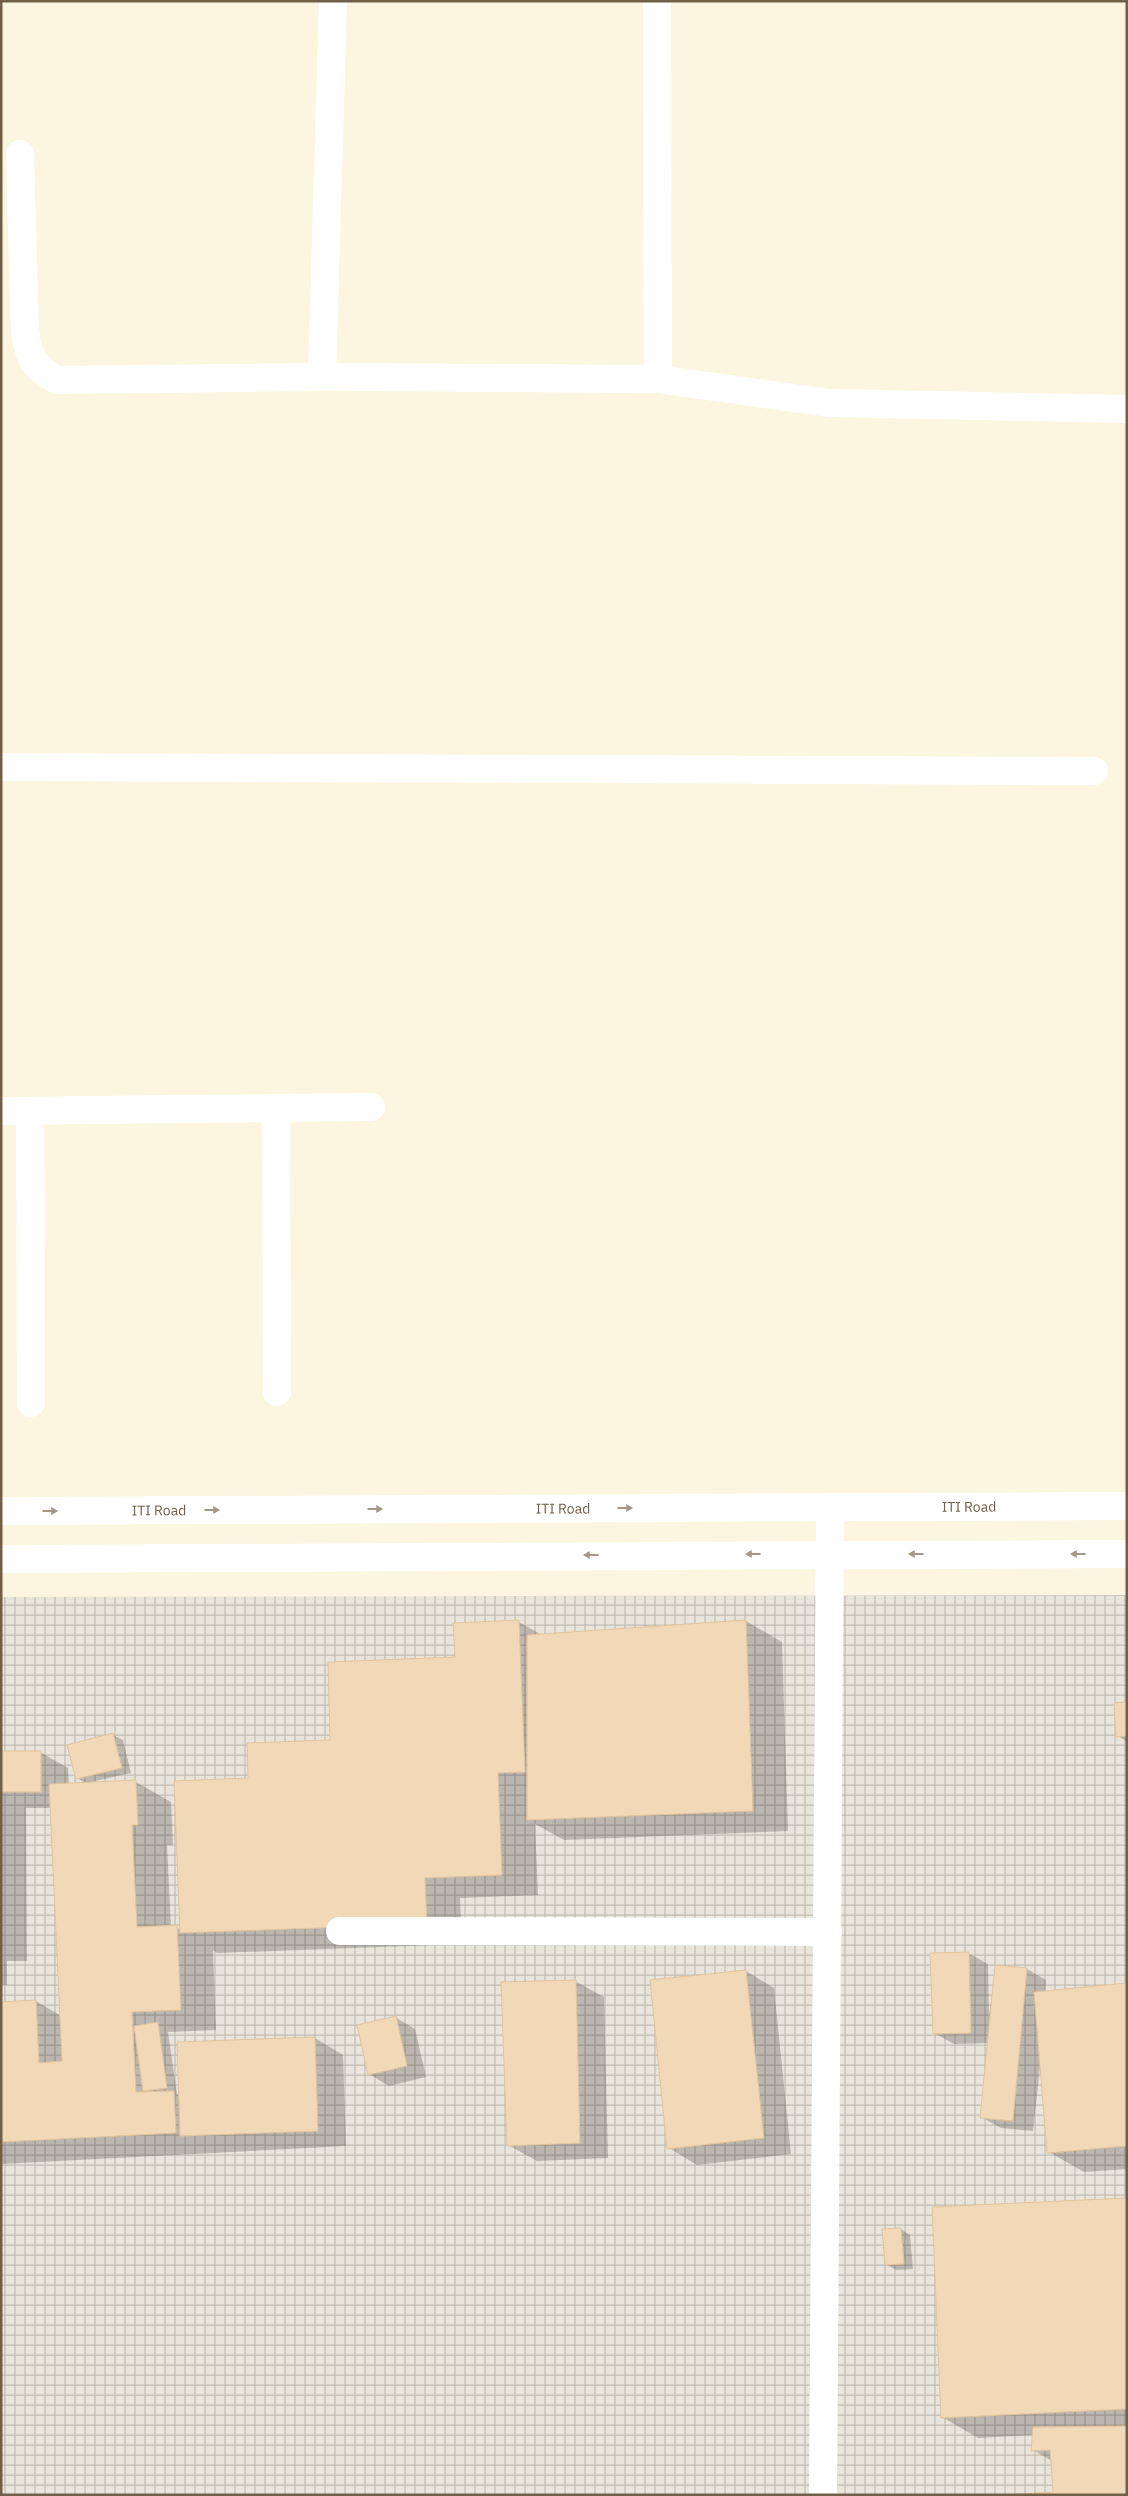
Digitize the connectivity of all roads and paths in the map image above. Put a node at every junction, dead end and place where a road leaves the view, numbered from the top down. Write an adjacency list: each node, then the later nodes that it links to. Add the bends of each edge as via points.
1 (333, 1): 4 (street)
2 (656, 1): 5 (street)
3 (20, 154): 4 (street, via 25,334 30,356 40,370 57,380)
4 (322, 377): 5 (street)
5 (658, 379): 6 (street, via 830,403)
6 (1127, 409)
7 (1, 767): 8 (street)
8 (1094, 771)
9 (371, 1107): 10 (street)
10 (276, 1108): 11 (street); 13 (street)
11 (30, 1110): 12 (street); 14 (street)
12 (1, 1111)
13 (277, 1392)
14 (31, 1403)
15 (1127, 1506): 16 (street, ITI Road)
16 (830, 1507): 17 (street, ITI Road, one-way to 16); 18 (street)
17 (1, 1511)
18 (830, 1554): 19 (street, one-way to 18); 20 (street, one-way to 20); 22 (street)
19 (1127, 1554)
20 (1, 1559)
21 (340, 1931): 22 (street)
22 (828, 1932): 23 (street)
23 (823, 2495)

